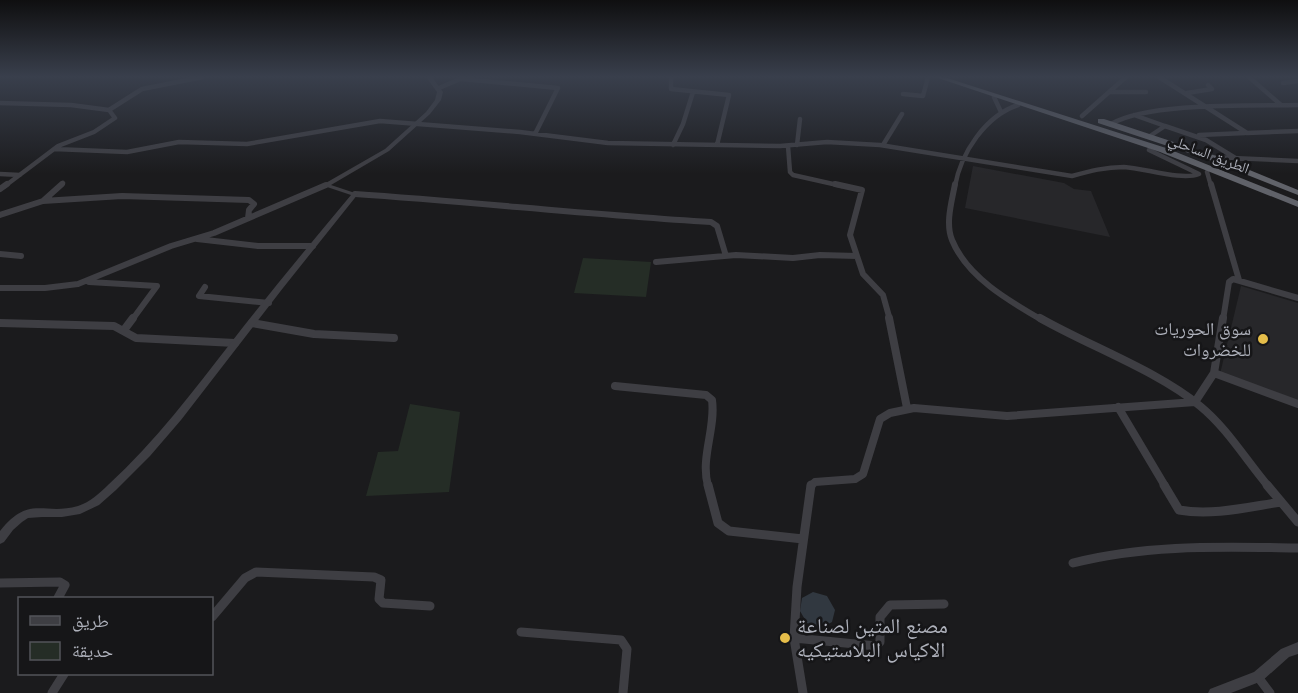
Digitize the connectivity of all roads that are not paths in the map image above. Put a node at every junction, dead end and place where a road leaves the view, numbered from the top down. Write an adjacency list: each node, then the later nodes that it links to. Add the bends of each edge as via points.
1 (104, 109): 13 (street)
2 (429, 109): 20 (street)
3 (547, 109): 25 (street)
4 (688, 109): 28 (street)
5 (726, 109): 29 (street)
6 (1007, 109): 14 (street)
7 (1031, 109): 34 (highway)
8 (1038, 109): 49 (highway, الطريق الساحلي, via 1163,150)
9 (1055, 109): 15 (highway, الطريق الساحلي)
10 (1090, 109): 18 (street)
11 (1191, 109): 17 (street)
12 (1210, 109): 24 (street)
13 (109, 110): 33 (street, via 115,118 108,124)
14 (1001, 112): 36 (street)
15 (1067, 113): 18 (highway); 47 (highway, الطريق الساحلي, via 1168,147)
16 (902, 114): 31 (street)
17 (1132, 114): 21 (street); 22 (street)
18 (1082, 116): 21 (highway)
19 (800, 119): 30 (street)
20 (415, 124): 25 (street); 33 (street, via 370,121 262,142 179,142 127,152); 43 (street, via 387,150)
21 (1111, 124): 27 (highway)
22 (1165, 126): 26 (street); 27 (street)
23 (1298, 131): 24 (street)
24 (1247, 133): 26 (street)
25 (535, 134): 28 (street, via 608,143)
26 (1194, 135): 37 (street)
27 (1150, 136): 35 (highway)
28 (673, 145): 29 (street)
29 (717, 145): 32 (street)
30 (797, 145): 31 (street); 32 (street)
31 (883, 145): 36 (street)
32 (788, 146): 58 (street, via 793,175 862,190 850,235)
33 (54, 149): 41 (street)
34 (1149, 150): 36 (street, via 1199,174 1191,177 1114,167 1072,176); 39 (highway)
35 (1210, 157): 37 (street); 45 (highway)
36 (961, 158): 73 (street, via 950,228 952,239 968,264 1024,309)
37 (1237, 159): 38 (street)
38 (1298, 161)
39 (1207, 172): 50 (highway); 60 (street)
40 (0, 174): 41 (street)
41 (20, 175): 44 (street)
42 (63, 183): 48 (street)
43 (326, 185): 46 (street); 52 (street)
44 (0, 189)
45 (1298, 193)
46 (355, 194): 54 (street); 57 (street, via 711,222 717,226)
47 (1298, 199)
48 (43, 201): 51 (street); 52 (street, via 122,196 249,200 254,204)
49 (1298, 204)
50 (1298, 209)
51 (0, 215)
52 (248, 218): 53 (street)
53 (197, 239): 54 (street, via 258,246); 61 (street)
54 (314, 246): 65 (street)
55 (0, 254): 56 (street)
56 (21, 256)
57 (726, 256): 58 (street); 59 (street)
58 (857, 256): 76 (street, via 863,273 887,305)
59 (657, 262)
60 (1239, 280): 64 (street); 71 (street, via 1229,282)
61 (84, 282): 63 (street, via 45,288); 68 (street, via 157,285)
62 (205, 286): 65 (street, via 199,296)
63 (0, 288)
64 (1298, 298)
65 (269, 303): 67 (street)
66 (0, 323): 68 (street, via 114,326)
67 (252, 323): 69 (street, via 315,334); 70 (street)
68 (124, 330): 70 (street, via 136,338)
69 (394, 338)
70 (236, 343): 79 (street, via 176,422 100,498 76,511 32,511)
71 (1214, 373): 73 (street); 74 (street)
72 (615, 386): 81 (street, via 706,395 713,407 706,479 718,523 729,531)
73 (1195, 402): 75 (street); 77 (street)
74 (1298, 404)
75 (1118, 407): 76 (street, via 1033,417); 77 (street, via 1179,510 1207,511)
76 (907, 408): 81 (street, via 880,419 869,459 859,477 813,483)
77 (1281, 502): 78 (street)
78 (1298, 522)
79 (4, 529): 80 (street)
80 (0, 539)
81 (803, 539): 90 (street)
82 (1298, 548): 83 (street, via 1178,547 1108,554)
83 (1073, 563)
84 (0, 583): 85 (street, via 60,582 64,585)
85 (58, 597)
86 (944, 604): 90 (street, via 891,605 880,617 880,642 876,646)
87 (430, 606): 88 (street, via 383,603 379,598 381,580 374,577 256,572 245,578)
88 (213, 616)
89 (521, 632): 95 (street, via 621,640 627,648)
90 (794, 638): 96 (street)
91 (1298, 648): 93 (street, via 1285,653)
92 (63, 675): 94 (street)
93 (1258, 677): 97 (street); 98 (street)
94 (52, 693)
95 (623, 693)
96 (803, 693)
97 (1214, 693)
98 (1270, 693)

